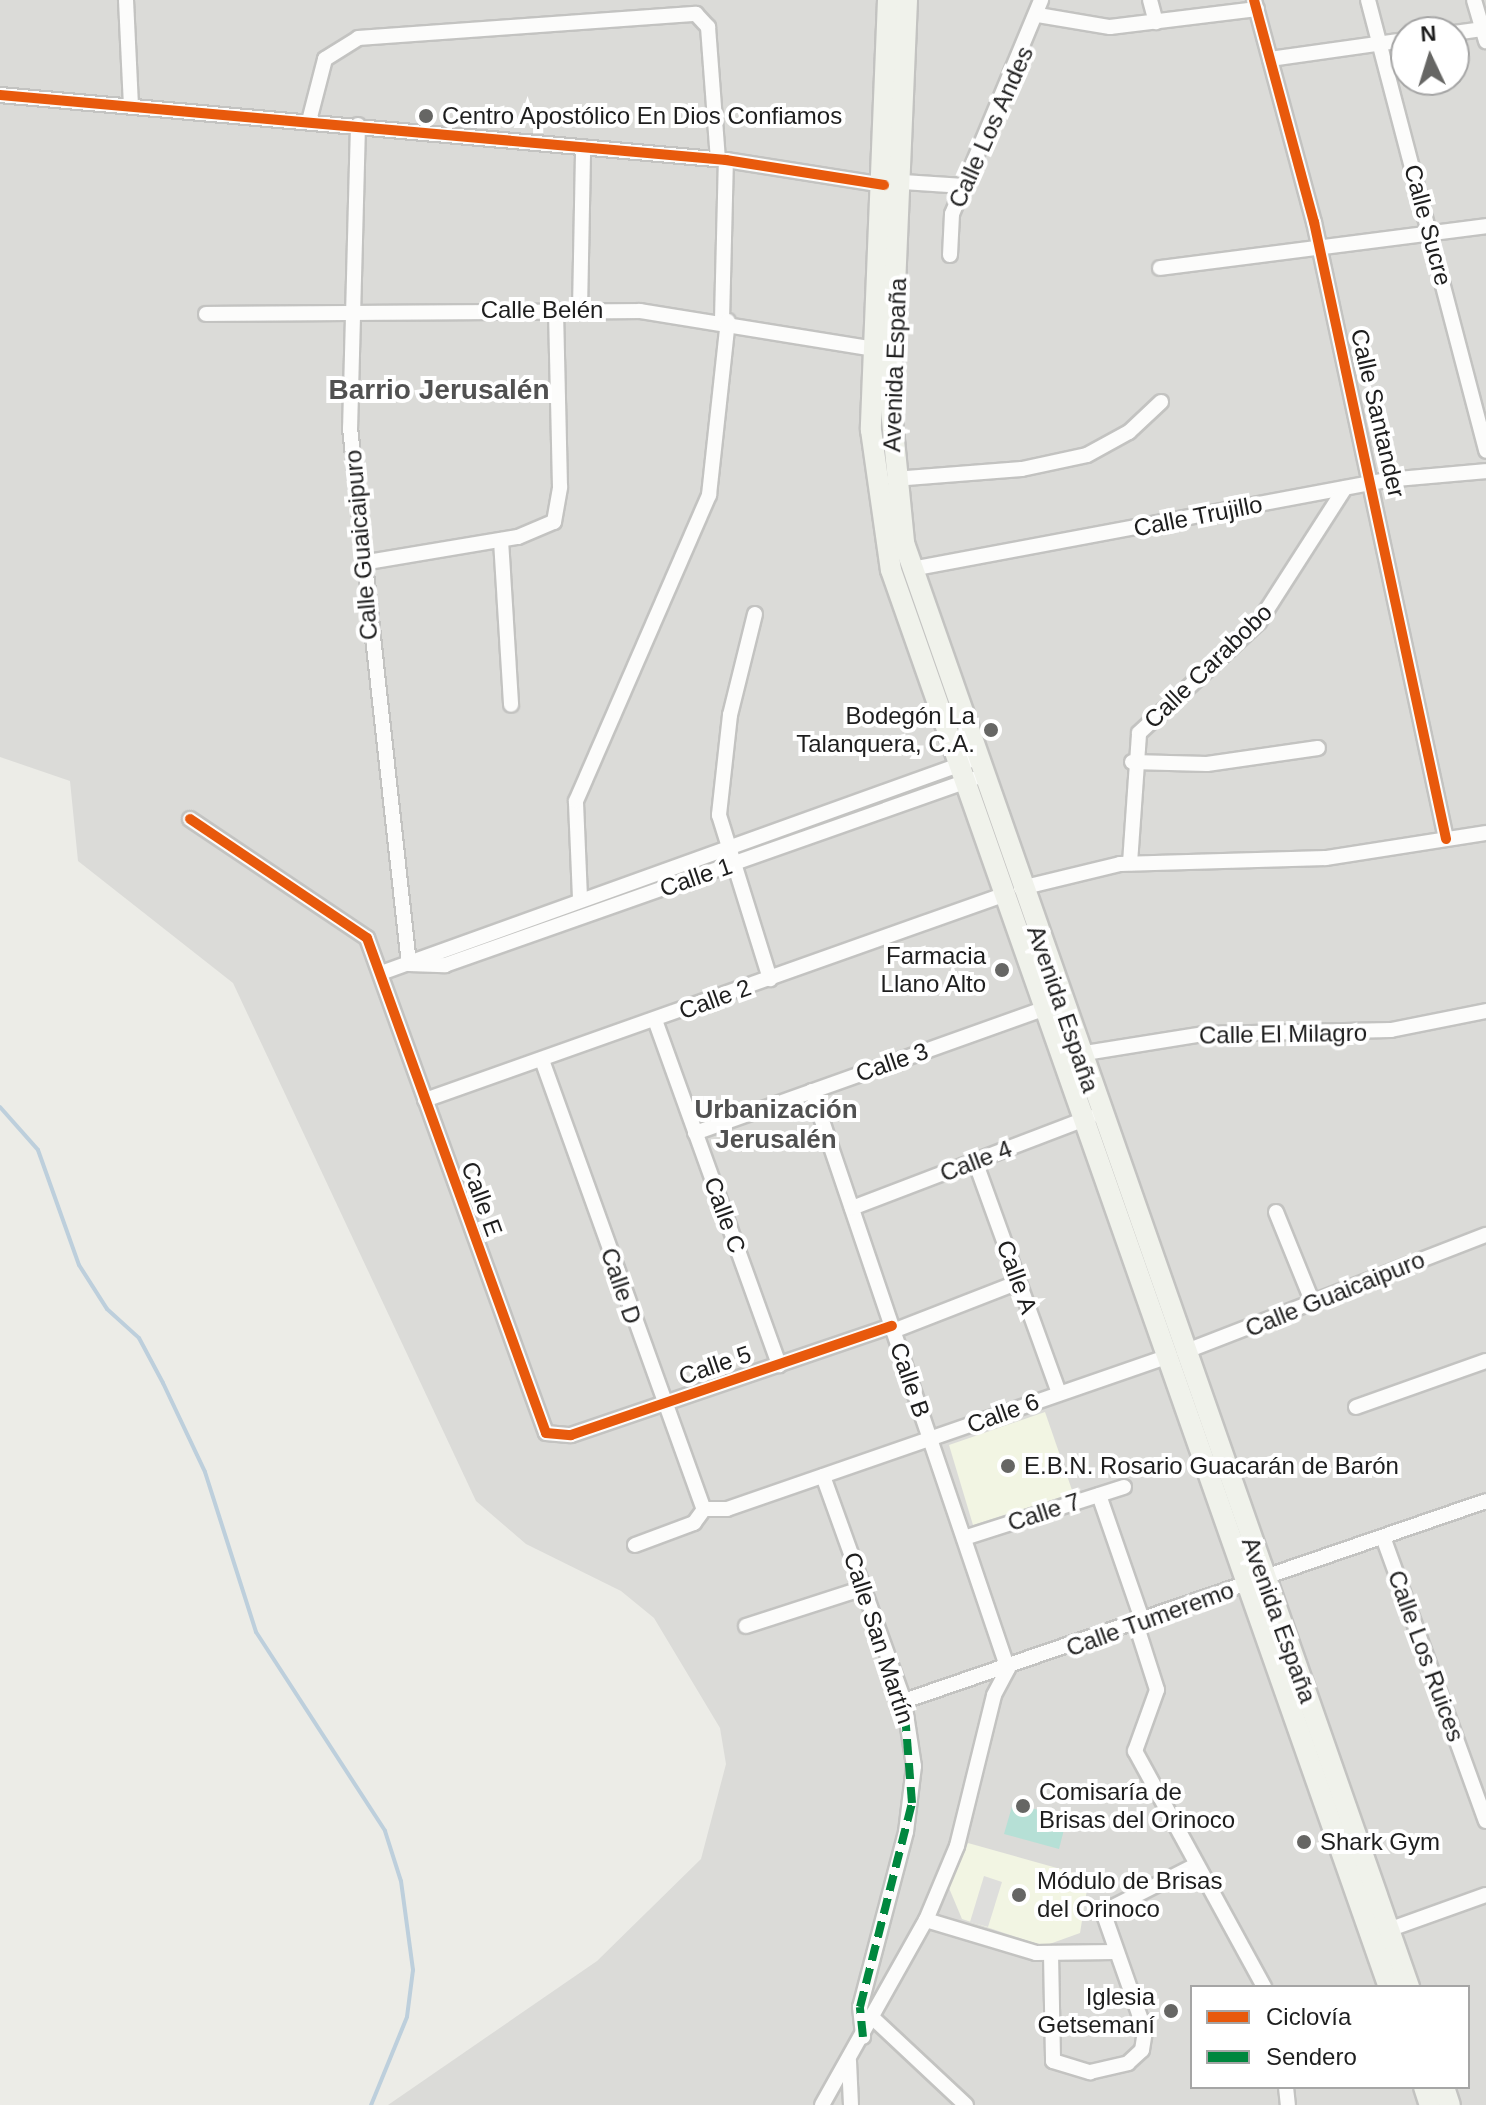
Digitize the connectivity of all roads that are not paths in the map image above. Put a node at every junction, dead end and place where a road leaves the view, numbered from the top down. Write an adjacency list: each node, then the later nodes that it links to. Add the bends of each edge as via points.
1 (126, 0): 16 (street)
2 (888, 0): 21 (main road, Avenida España)
3 (907, 0): 21 (main road, Avenida España)
4 (1041, 0): 9 (street, Calle Los Andes)
5 (1150, 0): 10 (street)
6 (1368, 0): 13 (street, Calle Sucre)
7 (1474, 0): 11 (street)
8 (1256, 4): 10 (street); 14 (street, Calle Santander)
9 (1038, 15): 10 (street, via 1110,27); 22 (street, Calle Los Andes)
10 (1156, 22)
11 (1484, 35)
12 (1390, 42): 13 (street)
13 (1380, 43): 14 (street); 24 (street, Calle Sucre)
14 (1270, 59): 25 (street, Calle Santander)
15 (0, 95): 16 (street)
16 (131, 105): 17 (street)
17 (309, 121): 18 (street); 20 (street, via 325,59 358,38 696,14 708,27)
18 (358, 125): 19 (street); 30 (street, Calle Guaicaipuro)
19 (583, 147): 20 (street); 29 (street)
20 (722, 159): 21 (street); 32 (street)
21 (893, 183): 22 (street); 33 (main road, Avenida España); 37 (main road, Avenida España)
22 (964, 186): 26 (street, Calle Los Andes, via 952,214)
23 (1486, 226): 24 (street)
24 (1430, 233): 25 (street); 35 (street, Calle Sucre)
25 (1320, 247): 27 (street); 38 (street, Calle Santander)
26 (950, 255)
27 (1160, 268)
28 (556, 310): 29 (street, Calle Belén); 30 (street, Calle Belén); 40 (street, via 558,513 539,532)
29 (580, 310): 32 (street, Calle Belén)
30 (355, 312): 31 (street, Calle Belén); 41 (street, Calle Guaicaipuro, via 349,398)
31 (206, 314)
32 (725, 320): 33 (street, Calle Belén); 55 (street, via 709,495 576,801)
33 (874, 349): 47 (main road, Avenida España, via 872,454 886,547)
34 (1161, 402): 37 (street, via 1139,425 1087,455 1022,469)
35 (1486, 451)
36 (1486, 471): 38 (street, Calle Trujillo)
37 (894, 479): 42 (main road, Avenida España)
38 (1373, 482): 39 (street, Calle Trujillo); 50 (street, Calle Santander)
39 (1345, 488): 42 (street, Calle Trujillo); 46 (street, Calle Carabobo, via 1283,591 1240,642 1139,733)
40 (501, 540): 41 (street); 44 (street)
41 (362, 563): 56 (street, Calle Guaicaipuro)
42 (911, 569): 47 (main road, Avenida España)
43 (755, 614): 51 (street, via 722,768)
44 (511, 705)
45 (1318, 748): 46 (street, via 1219,763)
46 (1132, 762): 52 (street, Calle Carabobo)
47 (970, 770): 51 (street, Calle 1); 53 (street, Calle 1); 54 (main road, Avenida España)
48 (190, 819): 57 (street, Calle E, via 360,931)
49 (1486, 833): 50 (street, Calle 2)
50 (1446, 839): 52 (street, Calle 2, via 1326,858)
51 (724, 847): 53 (street); 55 (street, Calle 1)
52 (1130, 863): 54 (street, Calle 2)
53 (730, 865): 56 (street, Calle 1, via 445,965); 58 (street)
54 (1012, 891): 58 (street, Calle 2); 59 (main road, Avenida España); 62 (main road, Avenida España)
55 (580, 898): 56 (street, Calle 1)
56 (409, 964): 57 (street, Calle 1)
57 (381, 973): 65 (street, Calle E)
58 (770, 979): 61 (street, Calle 2)
59 (1043, 1009): 64 (street, Calle 3); 66 (main road, Avenida España)
60 (1486, 1011): 62 (street, Calle El Milagro, via 1391,1030 1204,1034)
61 (655, 1020): 63 (street, Calle 2); 67 (street, Calle C)
62 (1079, 1054): 66 (main road, Avenida España)
63 (542, 1060): 65 (street, Calle 2); 79 (street, Calle D)
64 (812, 1091): 67 (street, Calle 3); 69 (street, Calle B)
65 (425, 1100): 81 (street, Calle E)
66 (1091, 1116): 68 (street, Calle 4); 75 (main road, Avenida España)
67 (695, 1133): 77 (street, Calle C)
68 (975, 1161): 69 (street, Calle 4); 72 (street, Calle A)
69 (852, 1208): 74 (street, Calle B)
70 (1276, 1212): 73 (street)
71 (1486, 1235): 73 (street, Calle Guaicaipuro)
72 (1019, 1282): 74 (street, Calle 5); 78 (street, Calle A)
73 (1313, 1303): 75 (street, Calle Guaicaipuro)
74 (893, 1329): 77 (street, Calle 5); 82 (street, Calle B)
75 (1175, 1355): 78 (street, Calle 6); 91 (main road, Avenida España)
76 (1486, 1361): 80 (street)
77 (779, 1365): 79 (street, Calle 5)
78 (1059, 1393): 82 (street, Calle 6)
79 (662, 1404): 81 (street, Calle 5); 87 (street, Calle D)
80 (1356, 1407)
81 (550, 1436)
82 (930, 1439): 83 (street, Calle 6); 89 (street, Calle B)
83 (823, 1476): 87 (street, Calle 6, via 727,1509); 92 (street, Calle San Martín)
84 (1124, 1487): 85 (street, Calle 7)
85 (1099, 1495): 89 (street, Calle 7); 93 (street)
86 (1486, 1501): 88 (street, Calle Tumeremo)
87 (704, 1509): 90 (street, via 694,1523)
88 (1383, 1537): 91 (street, Calle Tumeremo); 97 (street, Calle Los Ruices)
89 (964, 1538): 95 (street, Calle B)
90 (635, 1545)
91 (1256, 1582): 93 (street, Calle Tumeremo); 101 (main road, Avenida España); 105 (main road, Avenida España)
92 (864, 1588): 94 (street); 96 (street, Calle San Martín)
93 (1140, 1623): 95 (street, Calle Tumeremo); 98 (street, via 1157,1694 1134,1747)
94 (746, 1626)
95 (1008, 1669): 96 (street, Calle Tumeremo); 100 (street, via 994,1695 957,1846)
96 (904, 1701): 108 (street, Calle San Martín, via 912,1803 860,2007)
97 (1486, 1821)
98 (1196, 1865): 102 (street, via 1103,1912); 104 (street)
99 (1486, 1895): 101 (street)
100 (926, 1920): 103 (street); 107 (street)
101 (1388, 1930): 106 (main road, Avenida España)
102 (1115, 1952): 103 (street); 103 (street, via 1145,2041 1128,2063 1090,2072 1052,2059)
103 (1051, 1954)
104 (1263, 1985)
105 (1388, 1985)
106 (1408, 1985)
107 (874, 2019): 108 (street); 112 (street)
108 (863, 2037): 109 (street)
109 (849, 2061): 110 (street); 111 (street)
110 (822, 2105)
111 (851, 2105)
112 (966, 2105)

